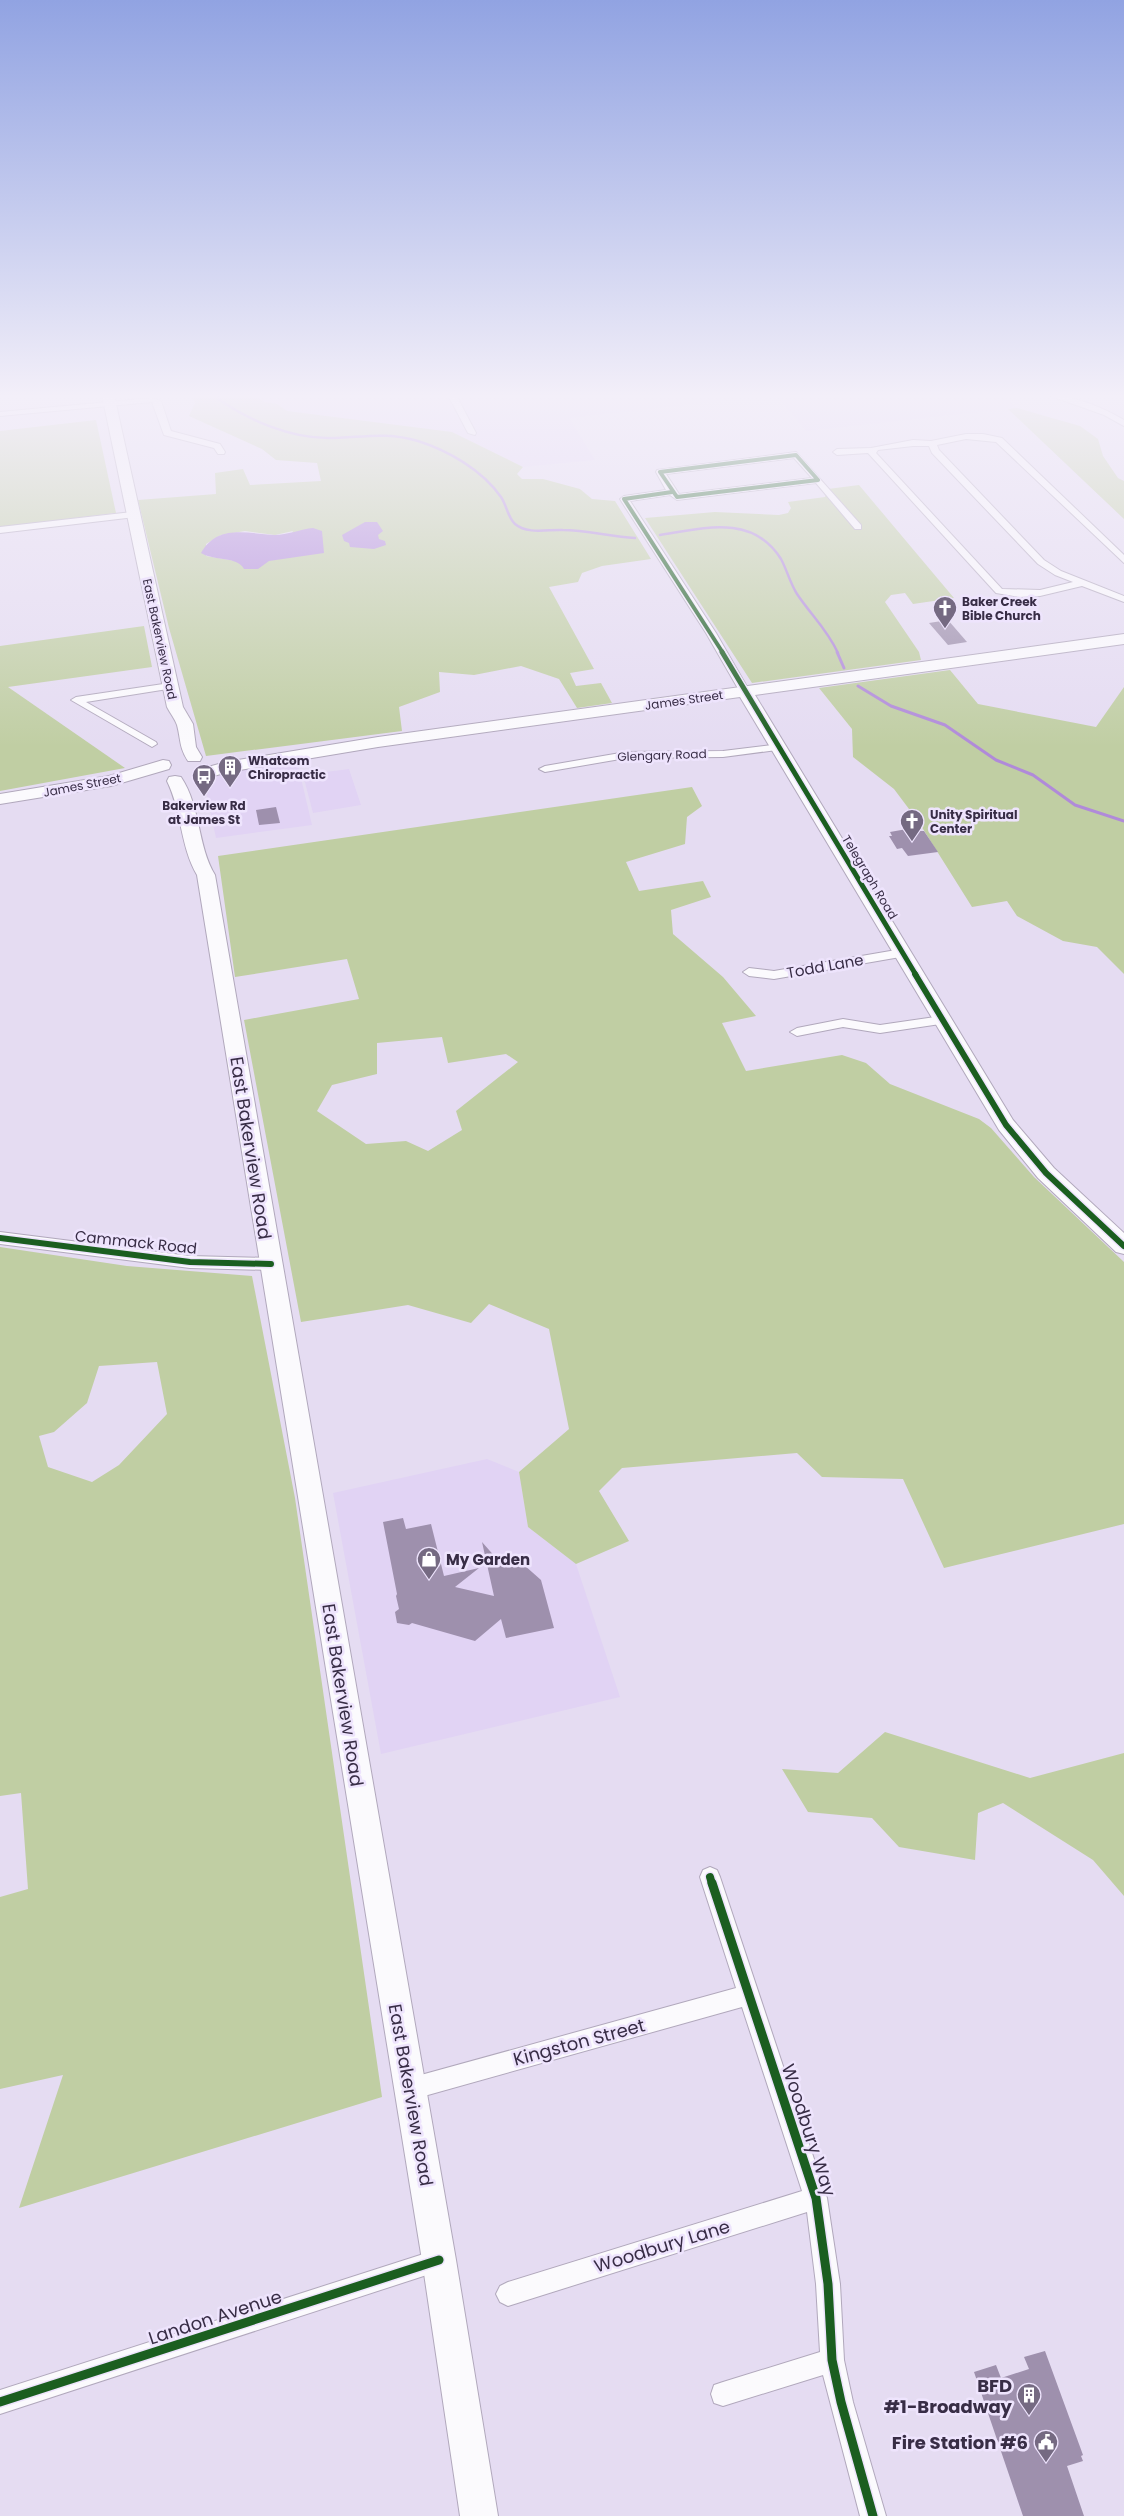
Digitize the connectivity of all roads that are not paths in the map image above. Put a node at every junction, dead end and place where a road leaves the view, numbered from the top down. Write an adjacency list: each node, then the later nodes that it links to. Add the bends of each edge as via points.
1 (633, 512): 14 (street, Telegraph Road)
2 (846, 512): 7 (street)
3 (927, 512): 10 (street, via 999,591 1015,595 1064,589)
4 (994, 512): 10 (street, via 1041,562)
5 (1074, 512): 9 (street)
6 (132, 515): 8 (street); 13 (main road, East Bakerview Road)
7 (858, 527)
8 (0, 530)
9 (1124, 560)
10 (1081, 583): 11 (street)
11 (1124, 599)
12 (1124, 639): 14 (main road, James Street)
13 (170, 686): 15 (main road, East Bakerview Road); 16 (street, via 76,700)
14 (745, 692): 17 (main road, Telegraph Road); 18 (main road, James Street, via 226,767)
15 (175, 707): 18 (main road, East Bakerview Road, via 185,724 188,747); 20 (main road, East Bakerview Road, via 172,726 175,748)
16 (152, 744)
17 (780, 747): 19 (street, Glengary Road, via 723,754 626,755); 23 (main road, Telegraph Road)
18 (199, 767): 20 (main road); 20 (main road); 22 (main road, East Bakerview Road, via 195,793 210,863)
19 (546, 769)
20 (168, 771): 21 (main road, James Street); 22 (main road, East Bakerview Road, via 183,796 197,862)
21 (0, 799)
22 (206, 875): 29 (main road, East Bakerview Road)
23 (902, 953): 24 (street, Todd Lane, via 774,975); 25 (main road, Telegraph Road)
24 (748, 972)
25 (942, 1020): 26 (street, via 880,1029 843,1023); 28 (main road, Telegraph Road, via 1020,1144)
26 (797, 1032)
27 (0, 1238): 29 (street, Cammack Road, via 190,1262)
28 (1124, 1246)
29 (271, 1264): 32 (main road, East Bakerview Road)
30 (710, 1878): 31 (street, Woodbury Way)
31 (748, 1995): 32 (street, Kingston Street); 33 (street, Woodbury Way)
32 (410, 2089): 34 (main road, East Bakerview Road)
33 (816, 2198): 35 (street, Woodbury Lane); 36 (street, Woodbury Way, via 827,2275)
34 (439, 2260): 38 (street, Landon Avenue); 39 (main road, East Bakerview Road)
35 (508, 2294)
36 (832, 2360): 37 (street); 40 (street, Woodbury Way)
37 (723, 2394)
38 (0, 2402)
39 (480, 2516)
40 (874, 2516)

